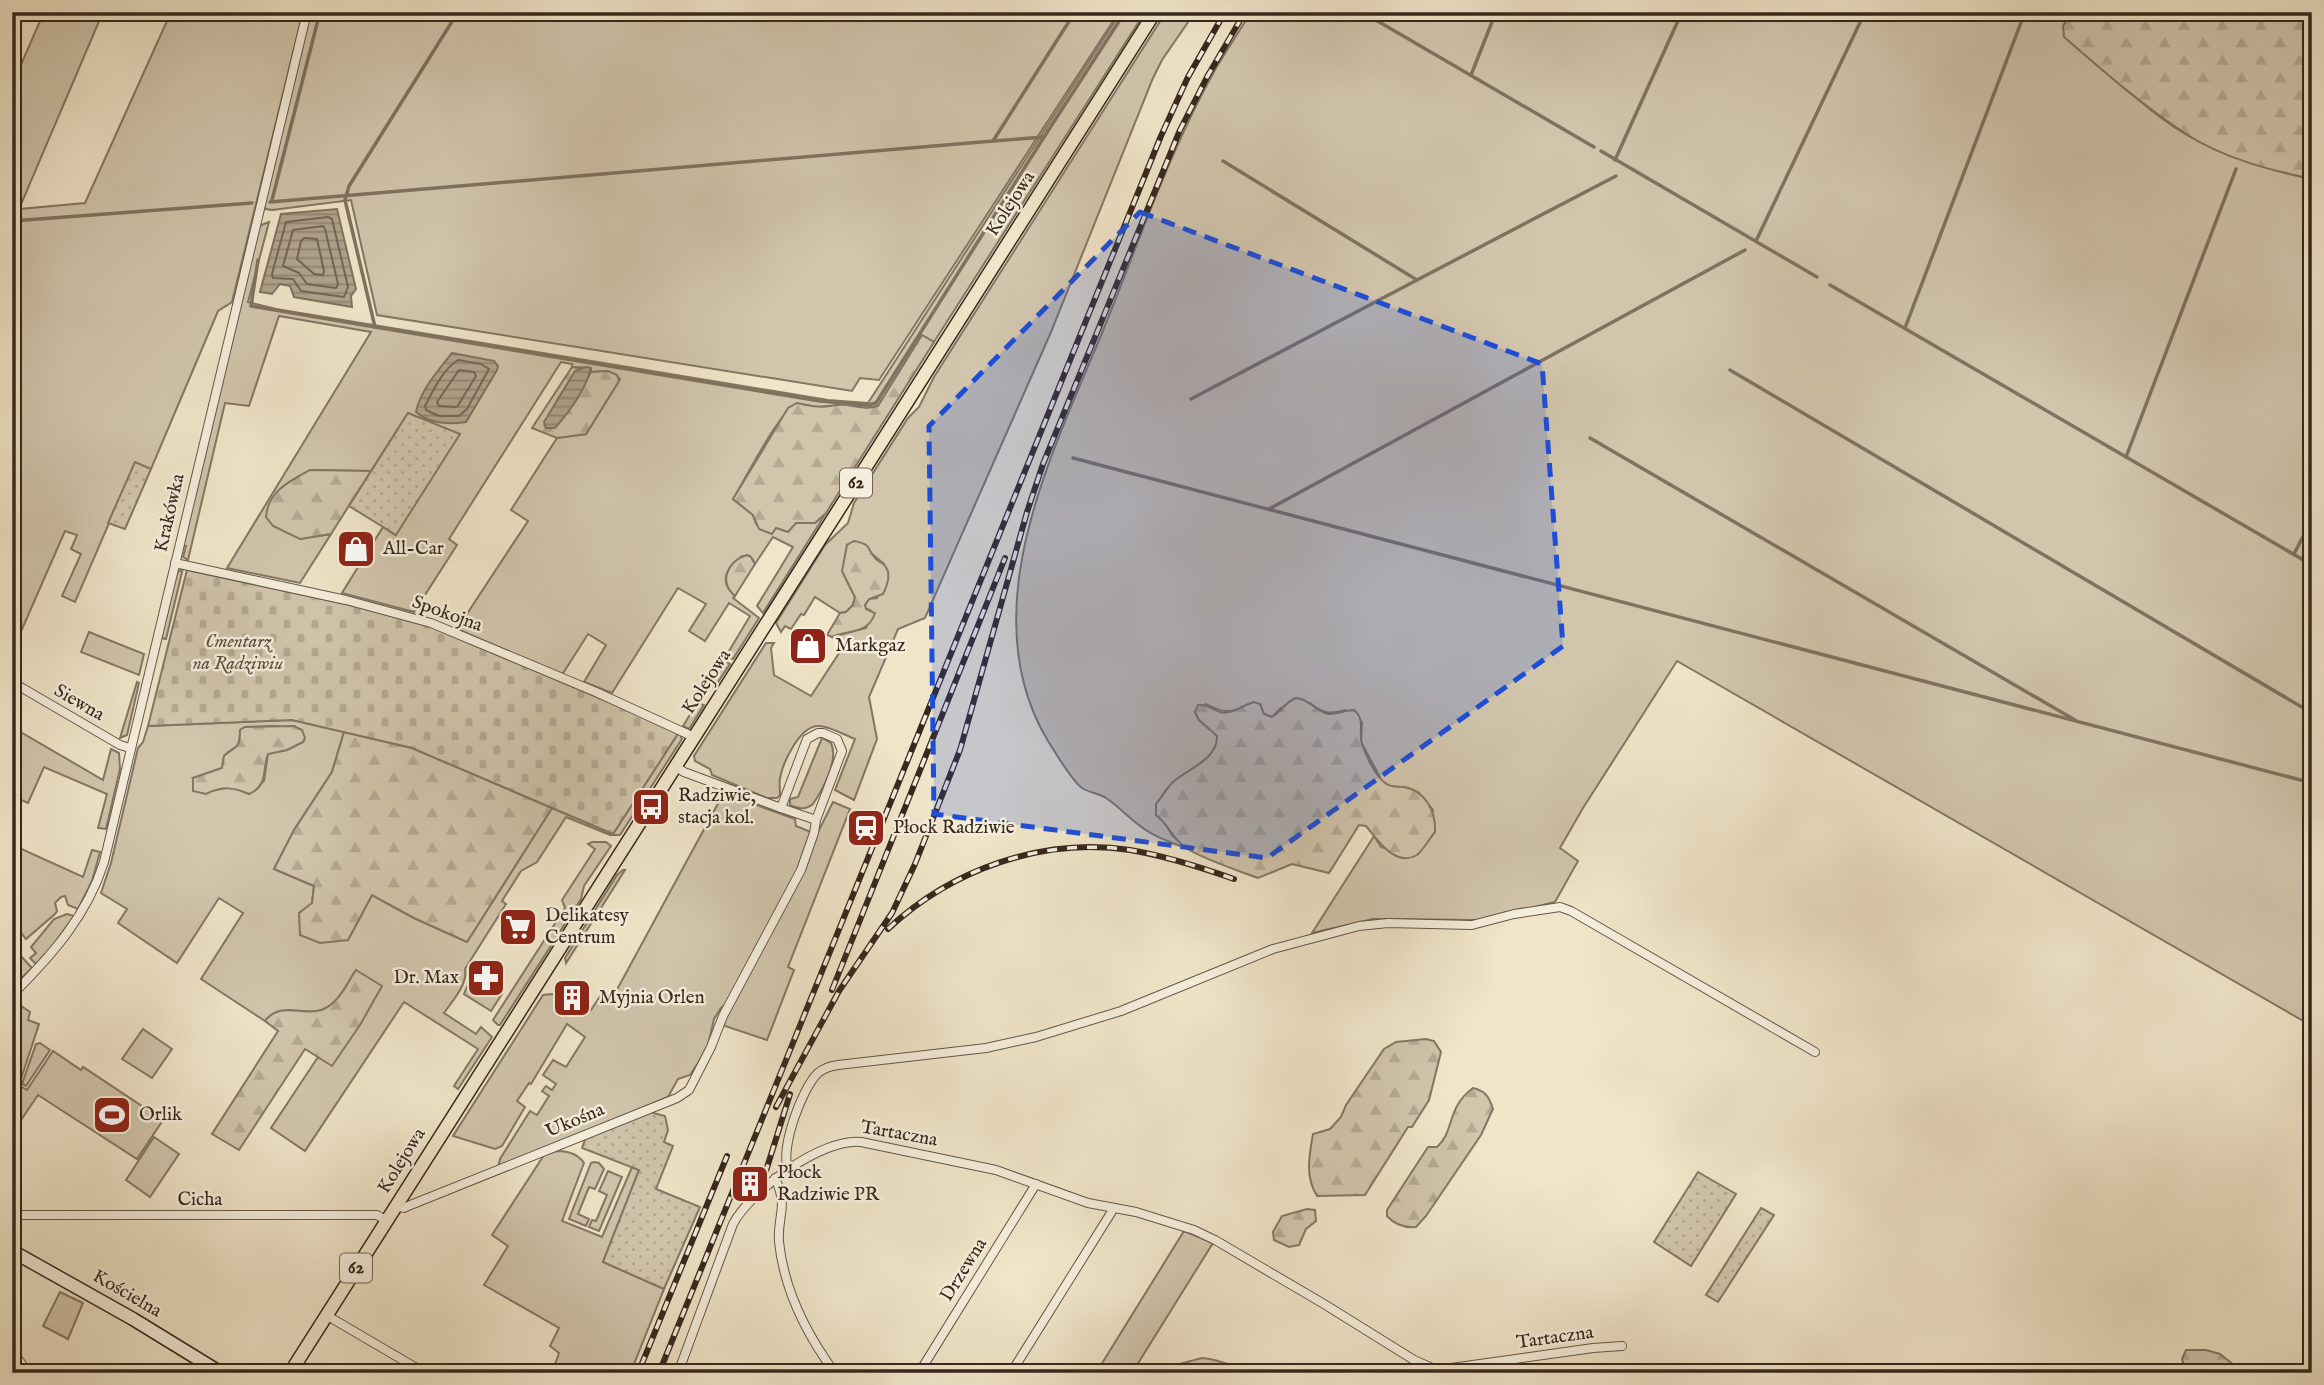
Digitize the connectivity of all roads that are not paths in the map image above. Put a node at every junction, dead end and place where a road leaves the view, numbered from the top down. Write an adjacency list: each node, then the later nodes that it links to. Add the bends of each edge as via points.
1 (307, 12): 3 (street, Krakówka)
2 (1156, 12): 5 (main road, Kolejowa / 62)
3 (174, 563): 5 (street, Spokojna, via 431,623); 6 (street, Krakówka)
4 (12, 682): 6 (street, Siewna)
5 (694, 737): 7 (main road, Kolejowa / 62)
6 (130, 748): 10 (street, Krakówka, via 104,862 89,901 53,953)
7 (676, 767): 8 (street); 15 (main road, Kolejowa / 62)
8 (781, 808): 9 (street); 9 (street, Ukośna, via 805,744 812,735 823,733 837,740 842,751)
9 (816, 820): 15 (street, Ukośna, via 801,870 689,1090 404,1208)
10 (12, 995)
11 (1815, 1052): 12 (street, via 1560,907 1472,925 1372,924 1273,949 1121,1012 1037,1037 986,1048 825,1068 811,1081 795,1116 786,1157)
12 (788, 1169): 13 (street, Tartaczna); 14 (street, Tartaczna, via 841,1142 854,1141 983,1167)
13 (775, 1178): 27 (street, Tartaczna, via 739,1214); 28 (street, via 783,1194 779,1245 789,1287 810,1335)
14 (1036, 1184): 16 (street, Tartaczna); 29 (street, Drzewna)
15 (396, 1206): 18 (main road, Kolejowa / 62)
16 (1114, 1208): 21 (street, Tartaczna, via 1215,1240 1437,1370); 30 (street)
17 (12, 1215): 18 (street, Cicha, via 377,1215)
18 (387, 1221): 20 (main road, Kolejowa / 62)
19 (12, 1251): 24 (main road, Kościelna)
20 (326, 1315): 25 (main road, Kolejowa / 62); 26 (street)
21 (1622, 1346)
22 (12, 1350): 23 (street)
23 (28, 1373)
24 (221, 1373)
25 (290, 1373)
26 (425, 1373)
27 (678, 1373)
28 (835, 1373)
29 (919, 1373)
30 (1010, 1373)

